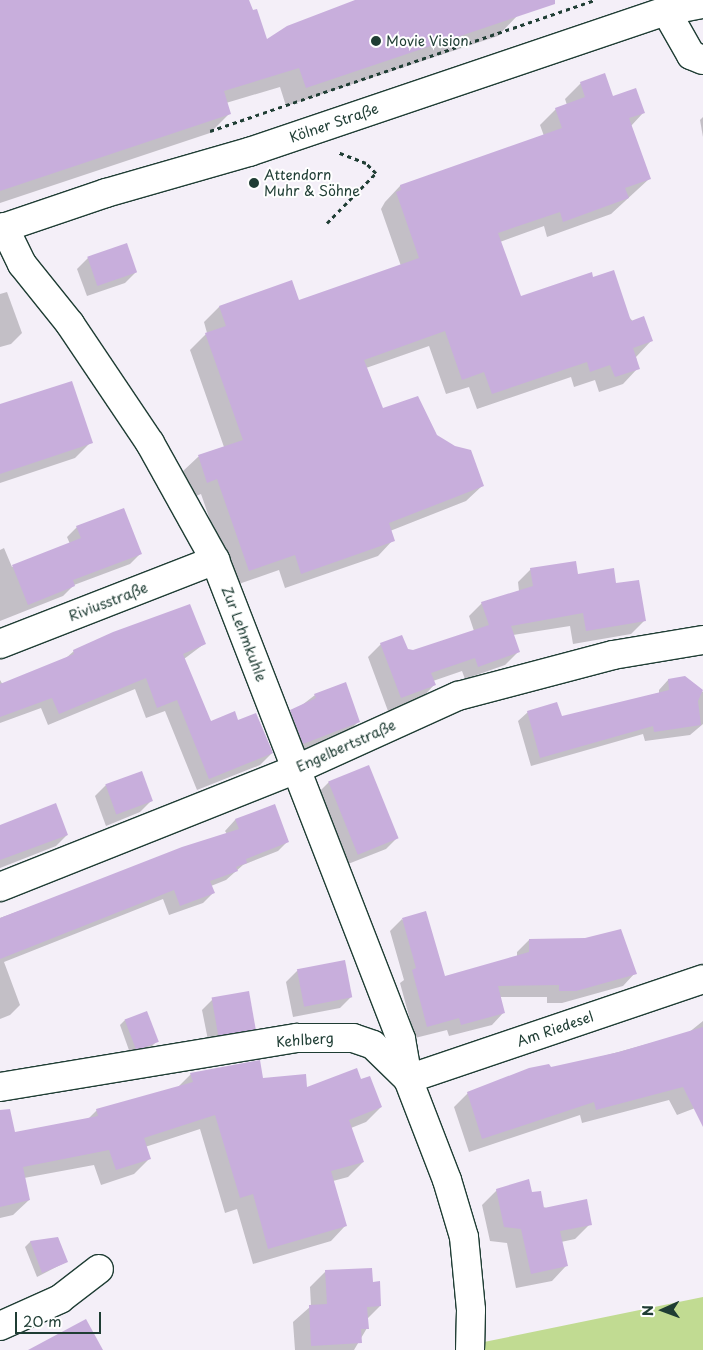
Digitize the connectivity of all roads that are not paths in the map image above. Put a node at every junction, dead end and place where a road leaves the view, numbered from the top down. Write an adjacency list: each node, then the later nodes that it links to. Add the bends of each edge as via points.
1 (703, 4): 2 (street, Kölner Straße)
2 (666, 11): 3 (street, via 691,55); 4 (street, Kölner Straße, via 249,152 106,193)
3 (703, 60)
4 (2, 228): 5 (street, Zur Lehmkuhle, via 22,264 70,324 150,443)
5 (215, 560): 7 (street, Riviusstraße); 8 (street, Zur Lehmkuhle)
6 (703, 640): 8 (street, Engelbertstraße, via 613,655 458,696)
7 (0, 644)
8 (297, 769): 9 (street, Engelbertstraße); 11 (street, Zur Lehmkuhle, via 401,1039)
9 (0, 887)
10 (703, 979): 11 (street, Am Riedesel)
11 (408, 1079): 12 (street, Kehlberg, via 373,1045 353,1038 329,1036 297,1038); 15 (street, Kehlberg, via 464,1237 471,1310)
12 (0, 1087)
13 (99, 1269): 14 (street, via 60,1299)
14 (0, 1326)
15 (470, 1350)

